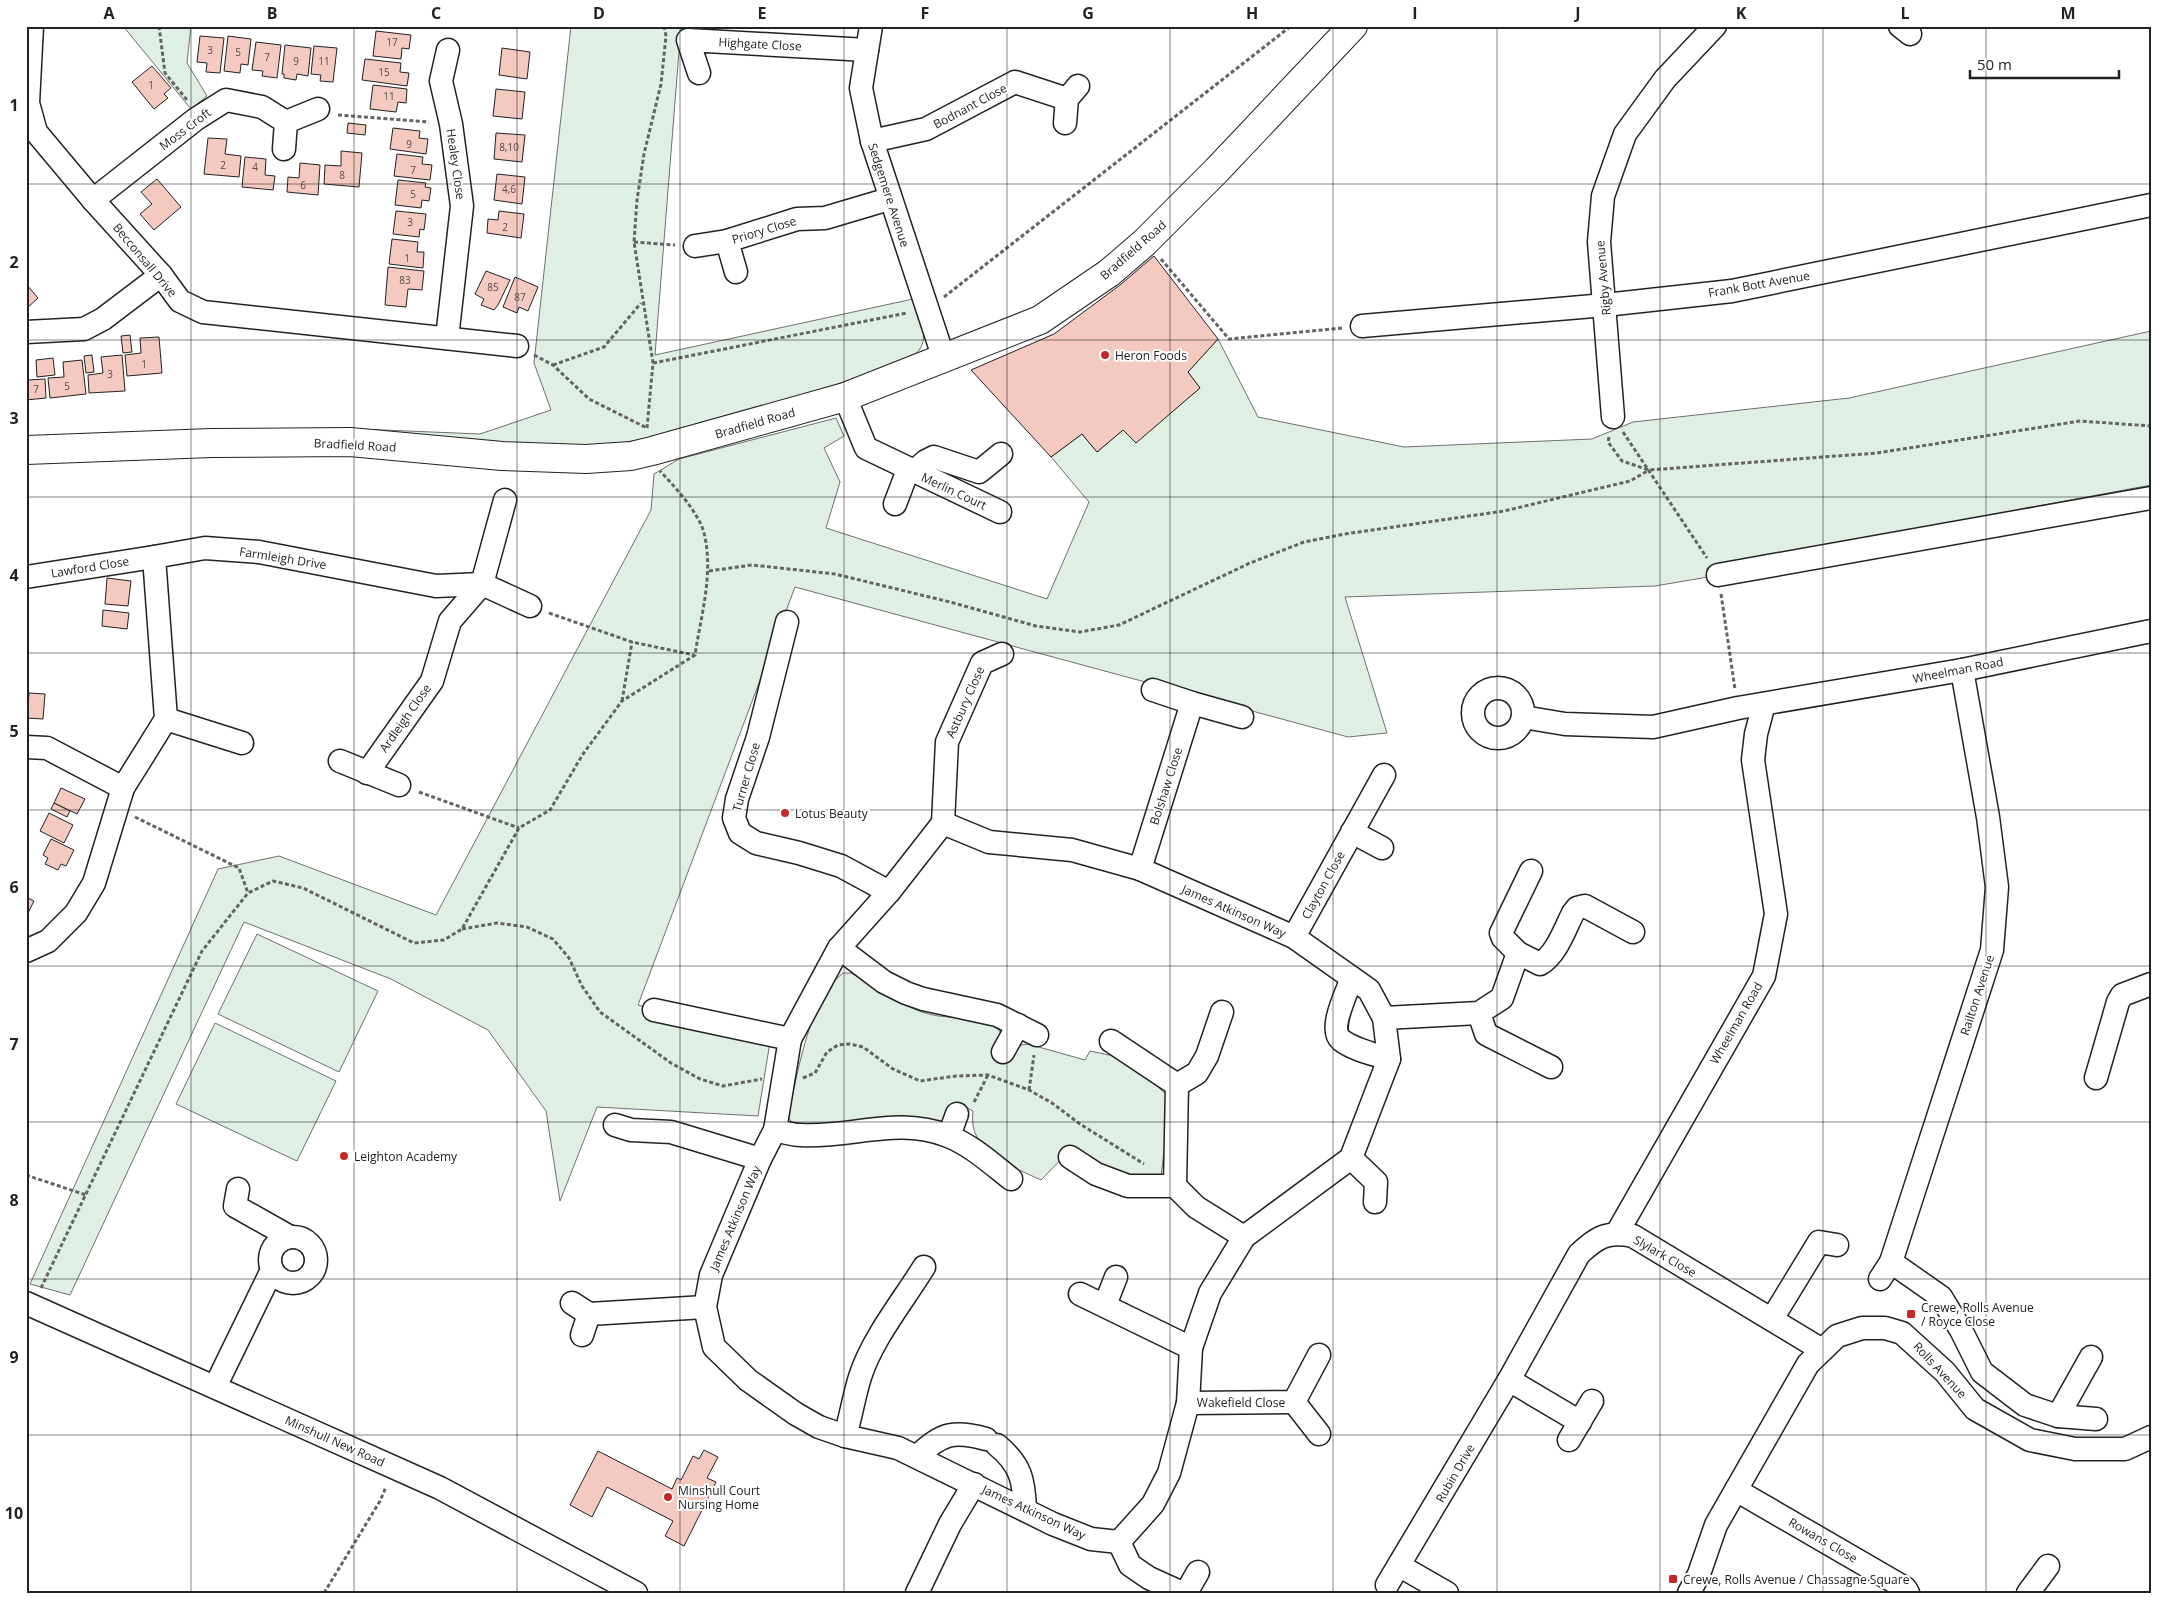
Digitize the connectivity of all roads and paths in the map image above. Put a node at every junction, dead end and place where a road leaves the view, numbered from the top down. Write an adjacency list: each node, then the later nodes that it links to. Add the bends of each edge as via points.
1 (32, 26): 19 (street, Becconsall Drive, via 28,103 36,132)
2 (159, 26): 12 (path, via 165,73)
3 (664, 26): 22 (path, via 666,36 661,84 644,154)
4 (871, 26): 9 (street, Sedgemere Avenue)
5 (1291, 26): 29 (path)
6 (1353, 26): 23 (main road, Bradfield Road)
7 (1715, 26): 28 (street, Rigby Avenue, via 1665,79 1625,134 1603,196 1599,242)
8 (448, 50): 15 (street, Healey Close, via 441,81)
9 (867, 50): 10 (street, Highgate Close, via 688,40); 16 (street, Sedgemere Avenue, via 862,88)
10 (699, 73)
11 (318, 109): 13 (street); 15 (path, via 344,116)
12 (201, 116): 13 (street, Moss Croft, via 226,100 262,107); 19 (street, Moss Croft)
13 (286, 122): 17 (street)
14 (1065, 123): 16 (street, Bodnant Close, via 1073,93 1015,82 926,130)
15 (451, 124): 32 (street, Healey Close, via 462,206)
16 (872, 141): 18 (street, Sedgemere Avenue)
17 (284, 149)
18 (889, 198): 21 (street, Priory Close, via 825,218 797,219); 29 (street, Sedgemere Avenue)
19 (93, 200): 26 (street, Becconsall Drive)
20 (2151, 204): 28 (street, Frank Bott Avenue, via 1732,291)
21 (727, 241): 24 (street, Priory Close); 25 (street)
22 (634, 242): 24 (path); 27 (path)
23 (1144, 244): 30 (path, via 1163,260 1229,339); 34 (main road, Bradfield Road, via 1109,273 1040,320)
24 (695, 246)
25 (736, 272)
26 (161, 275): 31 (street, via 103,319 84,329); 32 (street, Becconsall Drive, via 180,301 203,312)
27 (642, 302): 35 (path); 39 (path, via 604,347 553,365 589,399)
28 (1605, 305): 30 (street, Frank Bott Avenue); 37 (street, Rigby Avenue)
29 (927, 309): 34 (street, Sedgemere Avenue); 35 (path)
30 (1362, 326)
31 (26, 332)
32 (447, 338): 33 (street, Becconsall Drive)
33 (517, 346)
34 (944, 359): 36 (main road, Bradfield Road)
35 (653, 363): 39 (path)
36 (844, 397): 39 (main road, Bradfield Road); 43 (street, Merlin Court, via 866,448)
37 (1613, 418): 42 (path); 42 (path, via 1608,442 1622,461)
38 (2151, 426): 42 (path, via 2080,421 1877,454)
39 (650, 440): 40 (main road, Bradfield Road, via 631,456 577,458 502,456 350,442); 49 (path, via 657,468 684,498 704,532)
40 (26, 450)
41 (1001, 454): 43 (street, via 978,472 934,457)
42 (1649, 470): 49 (path, via 1630,481 1504,511 1304,542 1250,563 1118,625 1080,632 1036,626 835,574 752,565); 50 (path)
43 (910, 471): 46 (street, Merlin Court); 47 (street, Merlin Court)
44 (2151, 498): 50 (street)
45 (505, 500): 52 (street)
46 (895, 504)
47 (1000, 512)
48 (154, 556): 51 (street, Lawford Close); 52 (street, Farmleigh Drive, via 205,548 258,552 436,586); 67 (street)
49 (708, 571): 58 (path)
50 (1718, 575): 64 (path)
51 (26, 577)
52 (482, 584): 53 (street, Farmleigh Drive); 71 (street, Ardleigh Close, via 450,622 432,681)
53 (530, 606): 56 (path)
54 (787, 622): 81 (street, Turner Close, via 734,818 740,833 756,843 841,866)
55 (2151, 631): 59 (street, Wheelman Road)
56 (632, 642): 58 (path); 61 (path)
57 (1002, 654): 75 (street, Astbury Close, via 982,663 947,742)
58 (695, 655): 61 (path)
59 (1962, 670): 63 (street, Wheelman Road); 141 (street, Railton Avenue, via 1997,887 1992,950 1886,1270 1941,1297 1982,1372 2025,1405)
60 (1152, 690): 62 (street)
61 (622, 701): 76 (path, via 583,754 550,810)
62 (1192, 703): 65 (street); 79 (street, Bolshaw Close)
63 (1764, 704): 64 (street, Wheelman Road); 119 (street, Wheelman Road, via 1753,760 1776,914 1764,976)
64 (1738, 708): 66 (street, Wheelman Road, via 1653,727 1565,724)
65 (1242, 717)
66 (1523, 717)
67 (166, 719): 68 (street); 74 (street)
68 (242, 743)
69 (26, 747): 74 (street, via 47,748)
70 (340, 761): 71 (street)
71 (367, 773): 73 (street)
72 (1384, 775): 77 (street, Clayton Close)
73 (399, 785): 76 (path)
74 (120, 798): 82 (path, via 239,868); 87 (street, via 94,882 76,913 48,941)
75 (943, 823): 79 (street, James Atkinson Way, via 989,842 1072,850); 81 (street, James Atkinson Way)
76 (519, 828): 83 (path)
77 (1352, 832): 78 (street); 85 (street, Clayton Close)
78 (1382, 848)
79 (1140, 869): 85 (street, James Atkinson Way)
80 (1531, 871): 88 (street, via 1501,934)
81 (889, 892): 86 (street, James Atkinson Way)
82 (248, 893): 83 (path, via 273,881 303,888 414,943 444,940); 118 (path, via 202,951)
83 (462, 929): 102 (path, via 497,923 527,927 553,939 569,958 582,986 600,1012 671,1063 700,1079 723,1086)
84 (1633, 932): 88 (street, via 1585,906 1573,912 1545,961 1540,964)
85 (1294, 937): 89 (street, James Atkinson Way)
86 (838, 948): 95 (street, via 884,982 906,993 997,1015); 96 (street, James Atkinson Way)
87 (26, 951)
88 (1518, 953): 93 (street, via 1502,998)
89 (1352, 978): 94 (street, James Atkinson Way, via 1369,990); 99 (street, via 1336,1022 1336,1032 1340,1040)
90 (2151, 984): 103 (street, via 2122,995)
91 (654, 1010): 96 (street)
92 (1222, 1012): 104 (street, via 1207,1056 1197,1073)
93 (1478, 1013): 94 (street); 100 (street, via 1486,1034)
94 (1384, 1018): 99 (street, James Atkinson Way)
95 (1028, 1030): 98 (street); 105 (path)
96 (790, 1039): 102 (street, James Atkinson Way)
97 (1111, 1041): 104 (street)
98 (1003, 1052)
99 (1388, 1060): 112 (street, James Atkinson Way)
100 (1551, 1067)
101 (988, 1075): 102 (path, via 920,1081 893,1069 863,1047 850,1044 838,1045 827,1052 815,1073 804,1078); 105 (path); 106 (path, via 973,1104)
102 (782, 1077): 108 (street, James Atkinson Way)
103 (2096, 1078)
104 (1177, 1084): 115 (street)
105 (1029, 1090): 115 (path)
106 (957, 1114): 109 (street)
107 (615, 1125): 111 (street, James Atkinson Way, via 644,1132 671,1132)
108 (774, 1130): 109 (street, via 809,1135 902,1126); 111 (street, James Atkinson Way)
109 (949, 1136): 114 (street)
110 (1070, 1157): 115 (street, via 1096,1174 1128,1186)
111 (760, 1158): 129 (street, James Atkinson Way, via 711,1275)
112 (1351, 1158): 116 (street); 121 (street)
113 (26, 1175): 118 (path)
114 (1011, 1179)
115 (1175, 1186): 121 (street, via 1196,1207)
116 (1382, 1187)
117 (238, 1189): 120 (street, via 234,1206)
118 (86, 1195): 127 (path, via 40,1290)
119 (1617, 1233): 130 (street, Slylark Close, via 1633,1236); 136 (street, Slylark Close, via 1594,1240 1579,1254)
120 (290, 1237): 124 (street, via 273,1249 270,1256); 124 (street, via 298,1237 311,1246 315,1252 316,1268 312,1275 298,1283 283,1281)
121 (1244, 1237): 132 (street, via 1210,1293)
122 (1837, 1245): 130 (street, via 1819,1242)
123 (924, 1267): 144 (street, via 875,1344 860,1376)
124 (272, 1270): 137 (street)
125 (1116, 1276): 128 (street)
126 (1080, 1294): 128 (street)
127 (28, 1304): 137 (street, Minshull New Road)
128 (1105, 1305): 132 (street)
129 (705, 1308): 131 (street, via 580,1309); 144 (street, James Atkinson Way, via 714,1346 748,1380 803,1419)
130 (1772, 1319): 133 (street, Slylark Close)
131 (582, 1335)
132 (1191, 1348): 140 (street)
133 (1822, 1350): 145 (street, Rolls Avenue, via 1837,1336 1862,1328 1885,1328 1902,1333 1916,1344 1945,1372 1975,1409 2030,1440 2075,1450 2125,1449); 149 (street, Rolls Avenue, via 1808,1364)
134 (1319, 1355): 139 (street, Wakefield Close)
135 (2091, 1356): 141 (street)
136 (1509, 1380): 138 (street, via 1574,1431); 152 (street, Rubin Drive)
137 (215, 1387): 147 (street, Minshull New Road)
138 (1592, 1401)
139 (1294, 1402): 140 (street, Wakefield Close); 143 (street, Wakefield Close)
140 (1188, 1403): 151 (street, via 1169,1473 1153,1504)
141 (2058, 1416): 142 (street)
142 (2096, 1419)
143 (1319, 1434)
144 (844, 1436): 146 (street, James Atkinson Way, via 898,1448)
145 (2151, 1438)
146 (918, 1456): 148 (street, James Atkinson Way); 150 (street, via 930,1444 958,1433 992,1442 1009,1456 1020,1471)
147 (394, 1468): 156 (path, via 380,1501); 157 (street, Minshull New Road, via 440,1488)
148 (974, 1484): 150 (street, James Atkinson Way); 158 (street, James Atkinson Way, via 950,1524)
149 (1736, 1490): 162 (street, Rolls Avenue, via 1716,1525); 163 (street, Rowans Close, via 1905,1588)
150 (1025, 1510): 151 (street, James Atkinson Way, via 1092,1539)
151 (1119, 1542): 159 (street, via 1130,1565)
152 (1400, 1566): 155 (street, Rubin Drive); 161 (street)
153 (2048, 1566): 164 (street)
154 (1198, 1572): 160 (street)
155 (1387, 1585)
156 (324, 1593)
157 (636, 1593)
158 (917, 1593)
159 (1182, 1593)
160 (1186, 1593)
161 (1447, 1593)
162 (1689, 1593)
163 (1908, 1593)
164 (2028, 1593)

